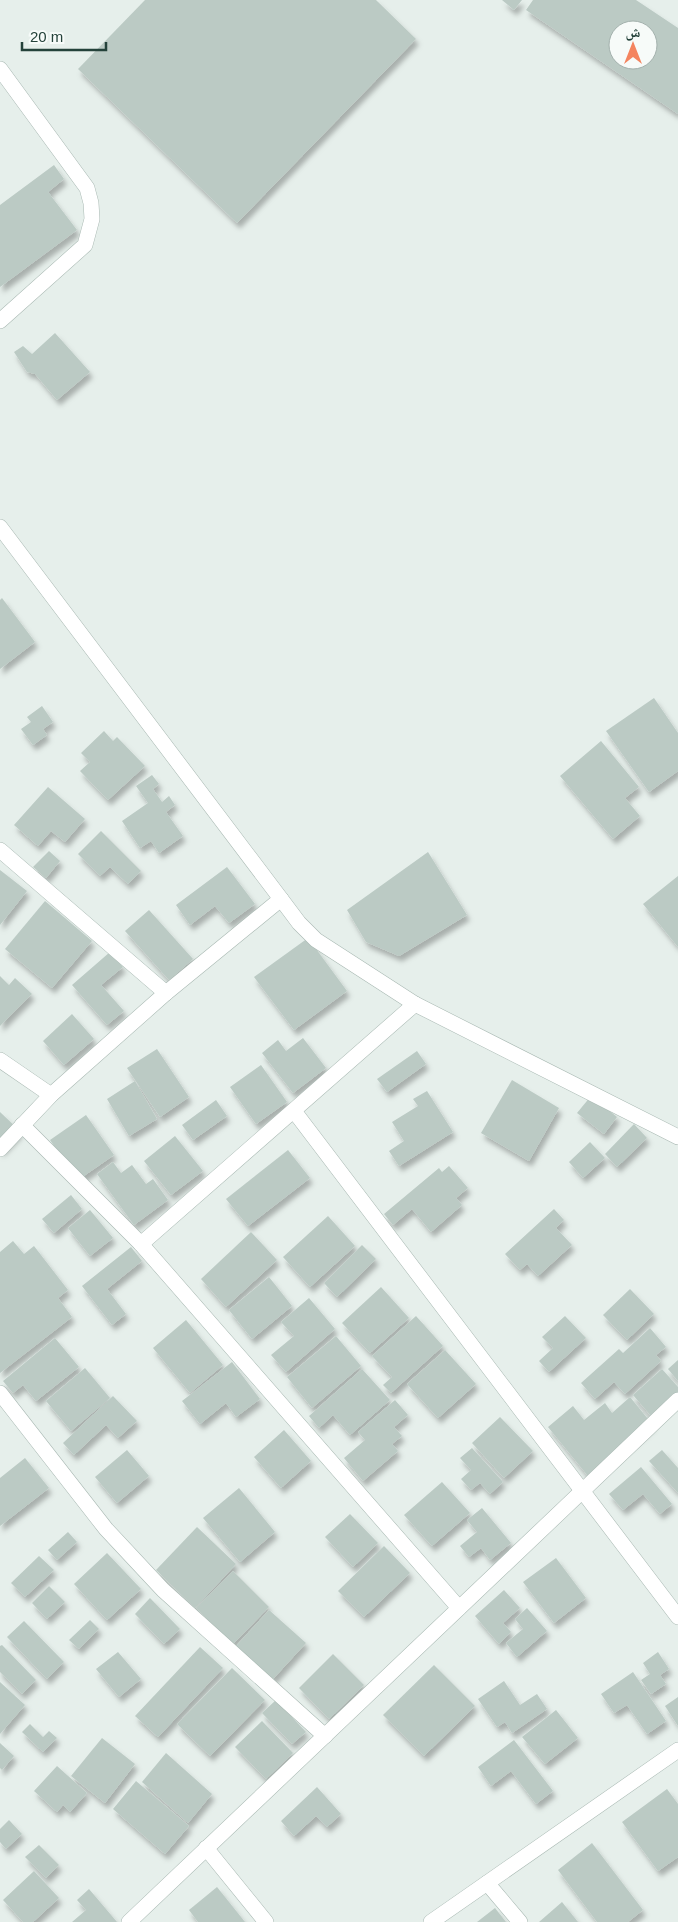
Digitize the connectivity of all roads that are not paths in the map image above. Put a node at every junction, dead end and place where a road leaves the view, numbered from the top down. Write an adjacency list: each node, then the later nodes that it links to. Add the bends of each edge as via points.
1 (0, 69): 2 (street, via 87,188 92,203 92,219 85,245)
2 (0, 321)
3 (0, 527): 5 (street)
4 (0, 850): 6 (street)
5 (281, 899): 6 (street); 7 (street, via 316,940)
6 (166, 993): 9 (street)
7 (415, 1004): 10 (street); 12 (street)
8 (0, 1060): 9 (street)
9 (51, 1095): 11 (street)
10 (294, 1110): 14 (street); 17 (street)
11 (22, 1125): 13 (street); 14 (street)
12 (678, 1137)
13 (0, 1149)
14 (141, 1244): 18 (street)
15 (0, 1393): 20 (street, via 106,1529 163,1590)
16 (678, 1400): 17 (street)
17 (583, 1490): 18 (street); 19 (street)
18 (459, 1608): 20 (street)
19 (678, 1617)
20 (325, 1736): 22 (street)
21 (678, 1750): 23 (street)
22 (206, 1848): 24 (street); 25 (street)
23 (487, 1883): 26 (street); 27 (street)
24 (129, 1922)
25 (266, 1922)
26 (431, 1922)
27 (520, 1922)

